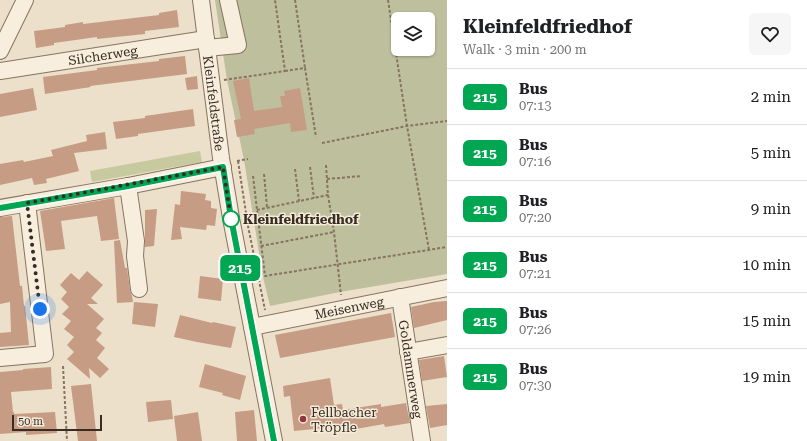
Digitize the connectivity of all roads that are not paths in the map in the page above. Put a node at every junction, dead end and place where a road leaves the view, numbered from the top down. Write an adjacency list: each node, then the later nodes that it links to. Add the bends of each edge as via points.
1 (25, 0): 5 (street)
2 (201, 0): 4 (street, Kleinfeldstraße)
3 (228, 0): 4 (street, Silcherweg, via 238,45)
4 (206, 43): 6 (street, Silcherweg); 7 (street, Kleinfeldstraße)
5 (0, 51)
6 (0, 71)
7 (223, 167): 8 (street); 14 (street, Kleinfeldstraße)
8 (128, 186): 9 (street); 12 (street, via 136,241)
9 (27, 203): 10 (street); 17 (street, via 45,354)
10 (0, 208)
11 (447, 288): 13 (street, Meisenweg)
12 (139, 289)
13 (400, 297): 14 (street, Meisenweg); 16 (street, Goldammerweg)
14 (252, 327): 18 (street, Kleinfeldstraße)
15 (447, 345): 16 (street)
16 (408, 352): 19 (street, Goldammerweg)
17 (0, 358)
18 (274, 441)
19 (422, 441)

